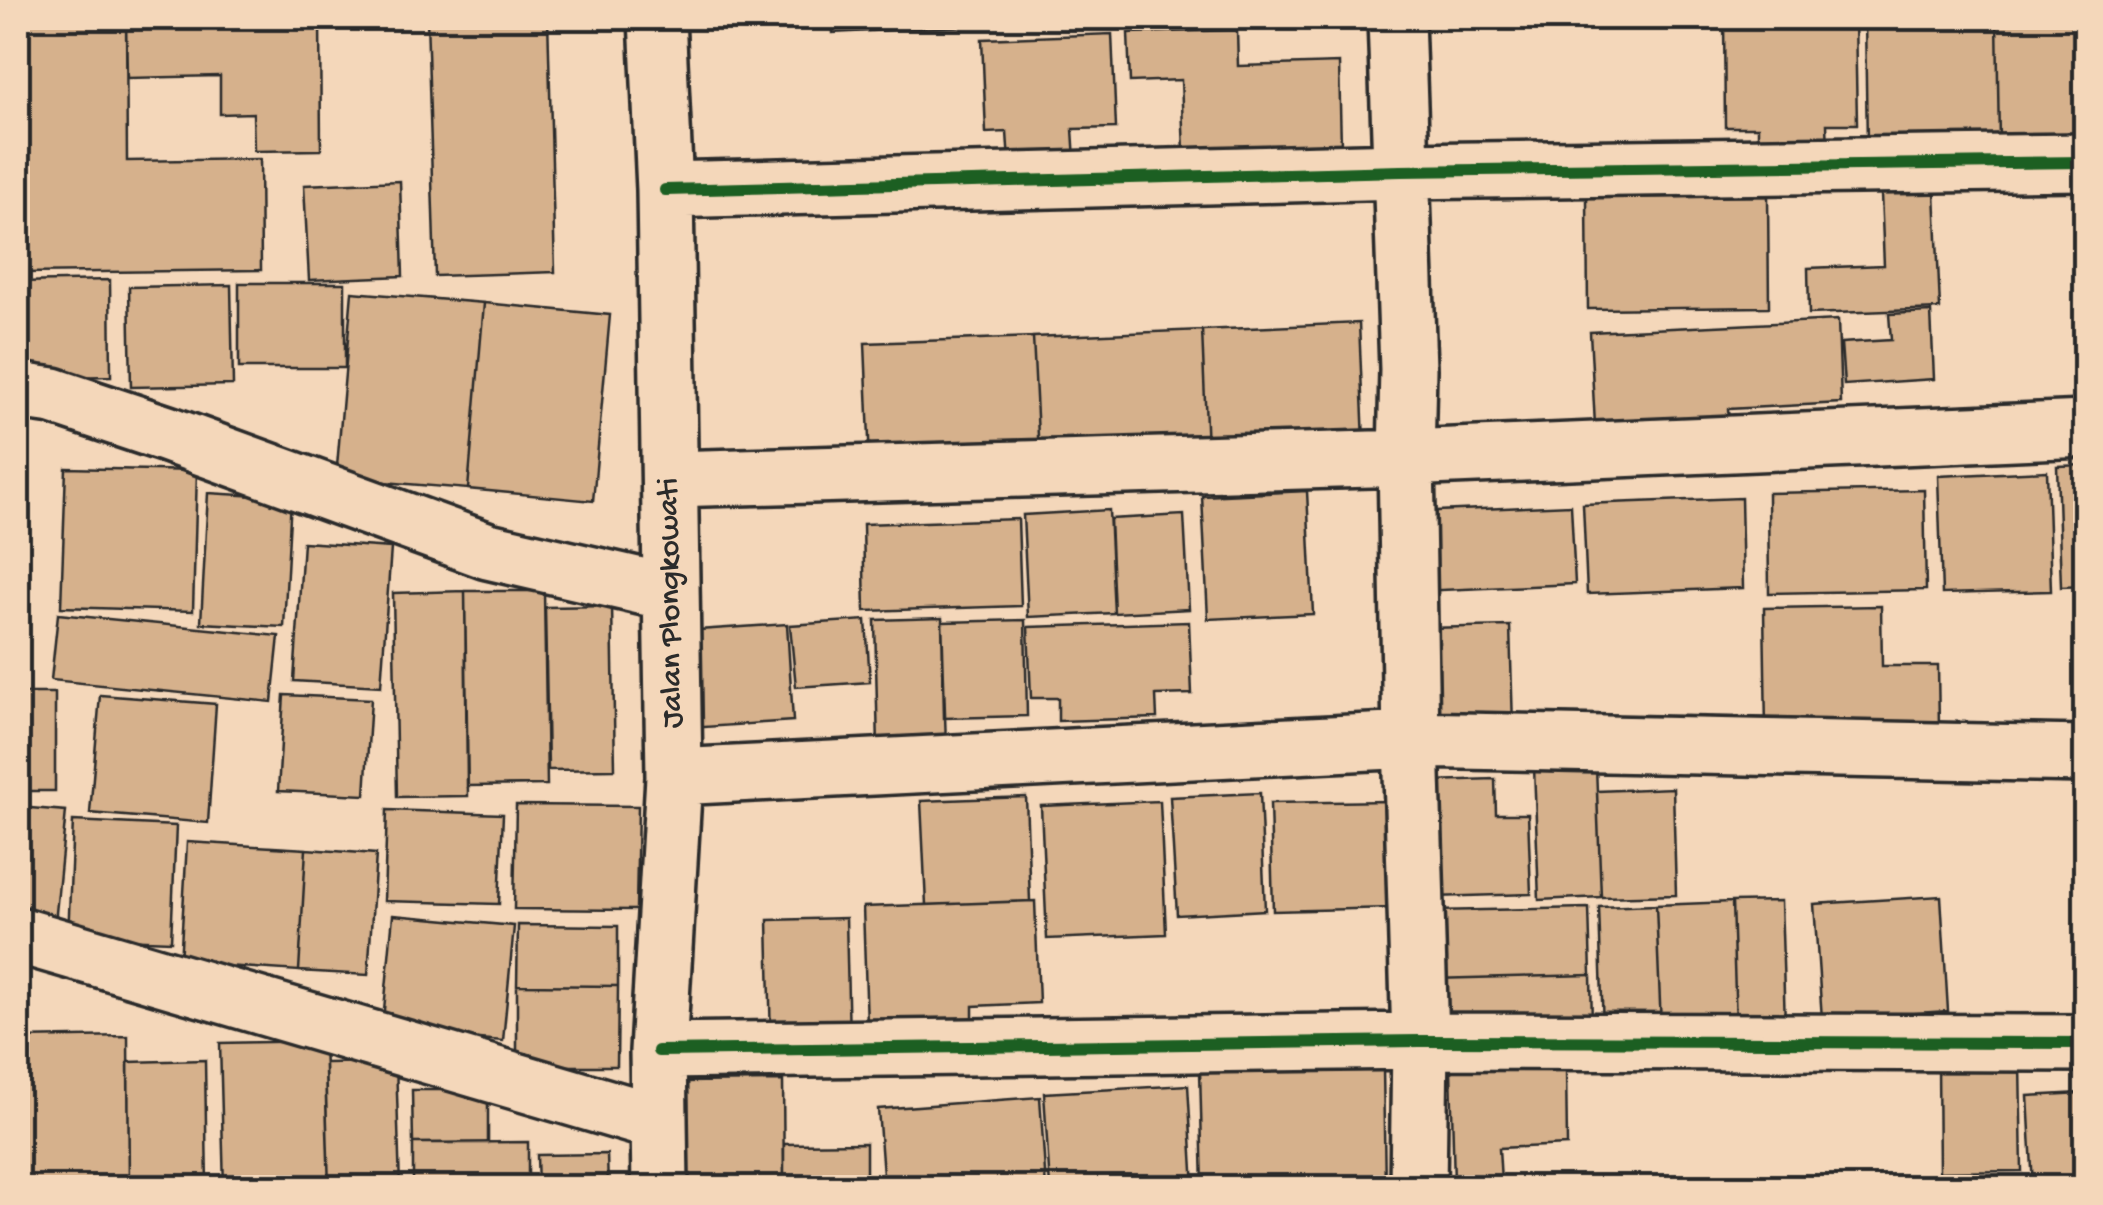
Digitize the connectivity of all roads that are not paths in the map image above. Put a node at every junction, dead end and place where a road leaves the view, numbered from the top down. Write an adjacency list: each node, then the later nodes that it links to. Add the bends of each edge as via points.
1 (657, 18): 5 (street, Jalan Plongkowati)
2 (1396, 18): 4 (street)
3 (2086, 162): 4 (street)
4 (1402, 172): 5 (street); 8 (street)
5 (665, 190): 9 (street, Jalan Plongkowati)
6 (18, 391): 10 (street, via 54,396 167,434 488,550)
7 (2086, 429): 8 (street)
8 (1406, 458): 9 (street); 11 (street)
9 (670, 479): 10 (street, Jalan Plongkowati)
10 (672, 593): 13 (street, Jalan Plongkowati)
11 (1411, 740): 12 (street); 13 (street); 15 (street)
12 (2086, 754)
13 (674, 777): 17 (street, Jalan Plongkowati)
14 (18, 936): 18 (street)
15 (1420, 1041): 16 (street); 17 (street); 20 (street)
16 (2086, 1043)
17 (658, 1052): 18 (street, Jalan Plongkowati)
18 (659, 1122): 19 (street, Jalan Plongkowati)
19 (660, 1188)
20 (1418, 1188)

